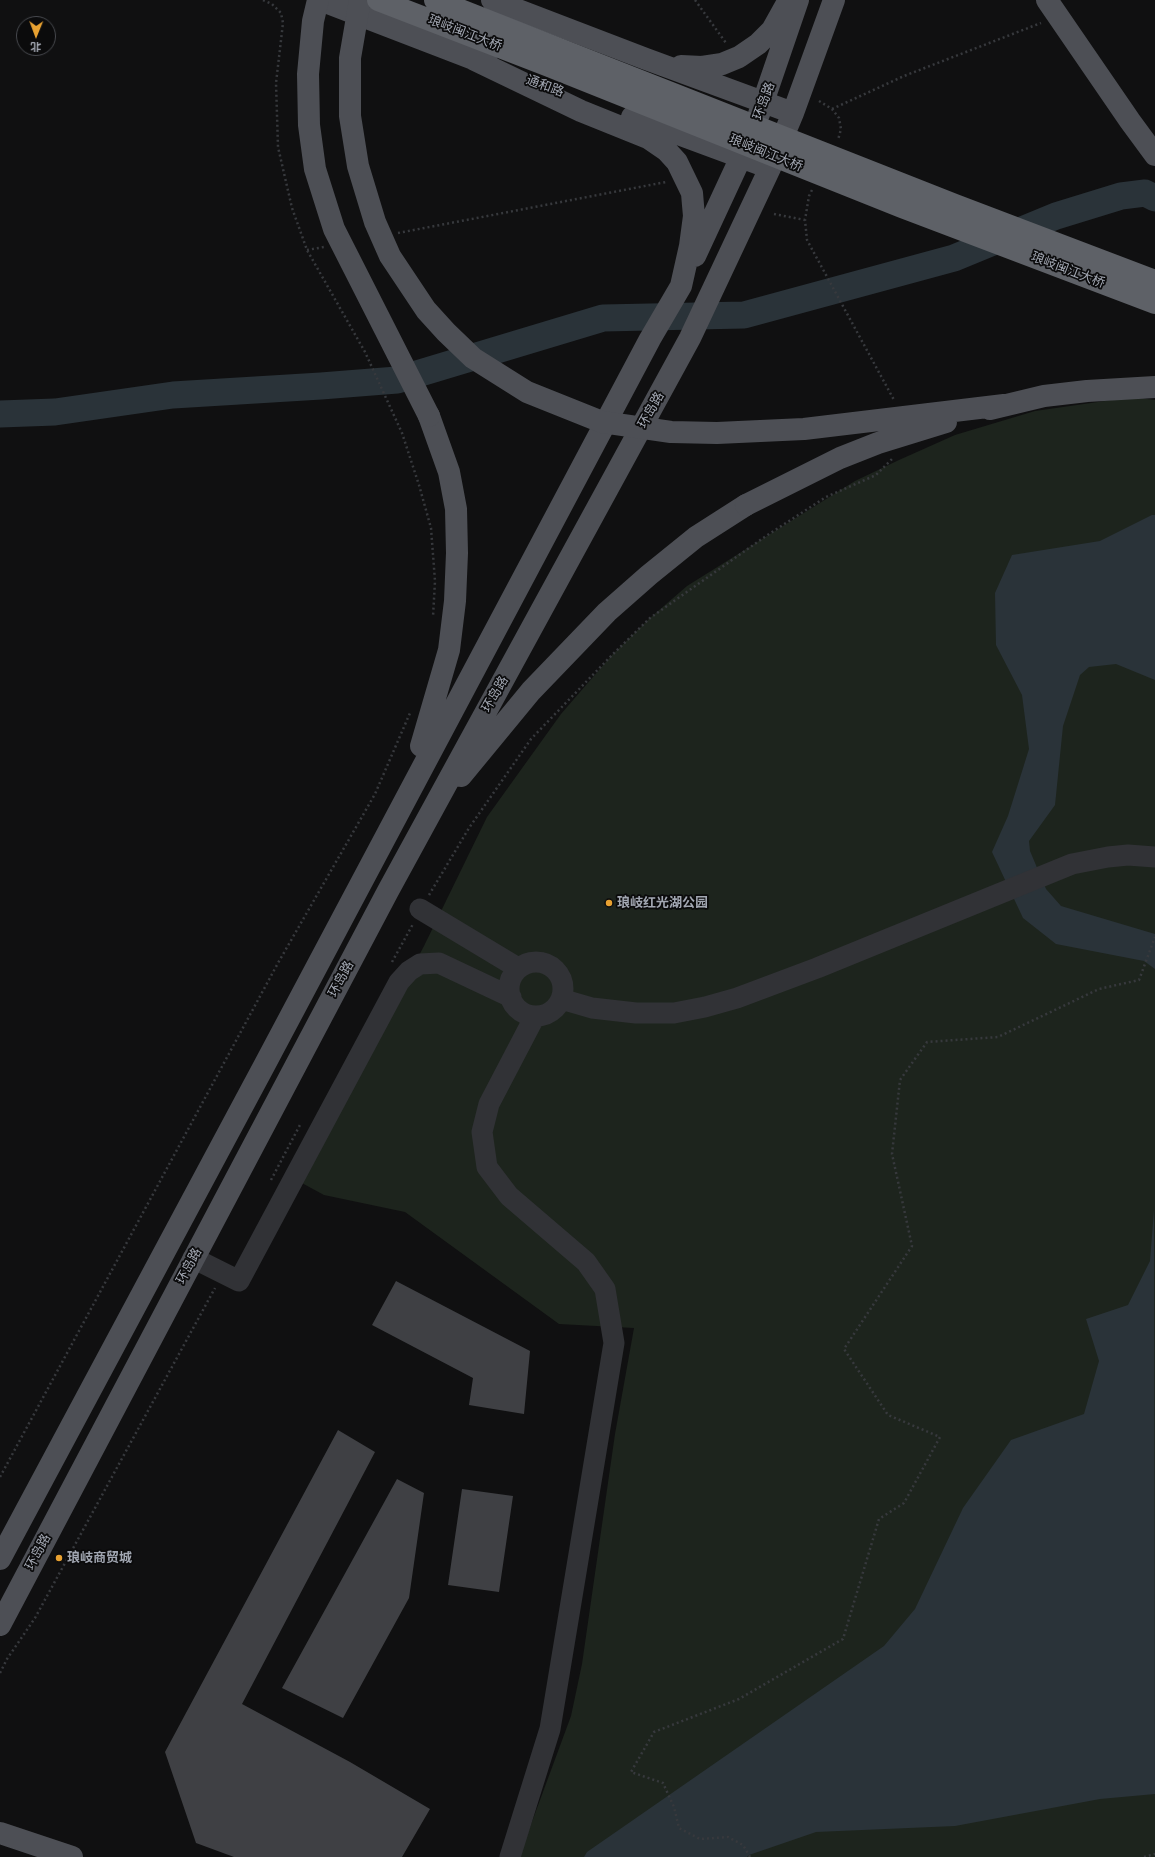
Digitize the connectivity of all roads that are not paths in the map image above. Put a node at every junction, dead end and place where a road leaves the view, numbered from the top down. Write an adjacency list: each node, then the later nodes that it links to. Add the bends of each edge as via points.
1 (319, 0): 12 (main road, 通和路); 24 (main road, bridge, via 312,21 308,74 309,125 315,170 334,229 423,404 449,472 456,509 455,601 449,650 432,715)
2 (360, 0): 23 (main road, bridge, via 350,58 350,116 358,166 375,222 390,256 426,310 473,358 500,376 527,392 602,422 671,432 717,433 804,429)
3 (378, 0): 21 (highway, 琅岐闽江大桥, bridge, via 902,207)
4 (435, 0): 19 (highway, 琅岐闽江大桥, bridge)
5 (492, 0): 11 (main road)
6 (788, 0): 11 (main road, via 772,30 739,57 722,64 702,67)
7 (798, 0): 14 (main road, 环岛路)
8 (834, 0): 15 (main road)
9 (1059, 0): 13 (main road, bridge)
10 (1047, 10): 13 (main road, bridge)
11 (646, 59): 14 (main road)
12 (475, 60): 17 (main road, 通和路); 20 (main road, via 581,111 648,138 667,151 677,162 692,193 694,216)
13 (1093, 67): 16 (main road, bridge)
14 (765, 102): 15 (main road); 17 (main road, 环岛路)
15 (793, 113): 18 (main road)
16 (1155, 155)
17 (741, 157): 18 (main road, 通和路); 20 (main road, 环岛路)
18 (770, 168): 25 (main road, 环岛路, via 690,338)
19 (1155, 281)
20 (681, 286): 24 (main road, 环岛路, via 650,339)
21 (1155, 303)
22 (1155, 387): 23 (main road, bridge, via 1051,395)
23 (1004, 405): 25 (main road, bridge, via 853,453 746,505 696,537 607,612 531,691)
24 (404, 800): 33 (main road, 环岛路)
25 (430, 812): 32 (main road, 环岛路)
26 (1155, 856): 30 (street, via 1108,857 1083,861 1045,874 817,968 737,998 705,1007 674,1013 636,1013 592,1008)
27 (420, 909): 28 (street)
28 (518, 968): 29 (street, via 510,982); 30 (street, via 532,962 540,962 555,968 563,983)
29 (510, 997): 31 (street, via 520,1010); 32 (street, via 438,963 427,962 409,971 399,982 239,1281)
30 (561, 999): 31 (street, via 550,1012)
31 (534, 1016): 37 (street, via 489,1104 482,1132 488,1166 509,1196 586,1262 605,1289 614,1343 550,1729)
32 (193, 1258): 34 (main road, 环岛路)
33 (0, 1559)
34 (0, 1625)
35 (1, 1832): 36 (main road)
36 (72, 1857)
37 (510, 1857)

